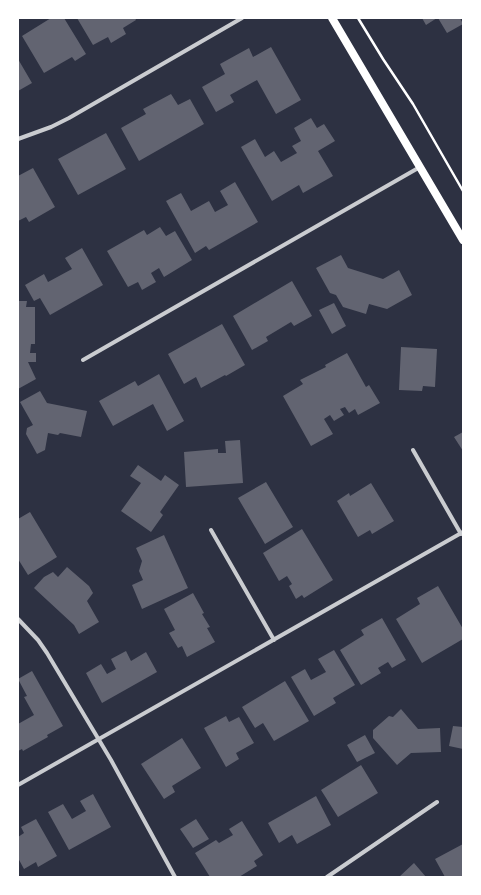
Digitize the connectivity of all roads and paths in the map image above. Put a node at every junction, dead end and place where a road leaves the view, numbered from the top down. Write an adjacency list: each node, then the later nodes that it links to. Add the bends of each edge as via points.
1 (242, 18): 4 (street, via 69,118)
2 (332, 18): 5 (main road)
3 (358, 18): 6 (path, via 413,104)
4 (18, 139)
5 (420, 167): 7 (main road); 8 (street)
6 (463, 192)
7 (463, 240)
8 (83, 360)
9 (413, 450): 11 (street)
10 (211, 530): 13 (street)
11 (462, 533): 13 (street)
12 (18, 619): 14 (street, via 47,653)
13 (274, 640): 14 (street)
14 (99, 740): 15 (street); 17 (street)
15 (18, 785)
16 (437, 802): 18 (street)
17 (175, 877)
18 (327, 877)

